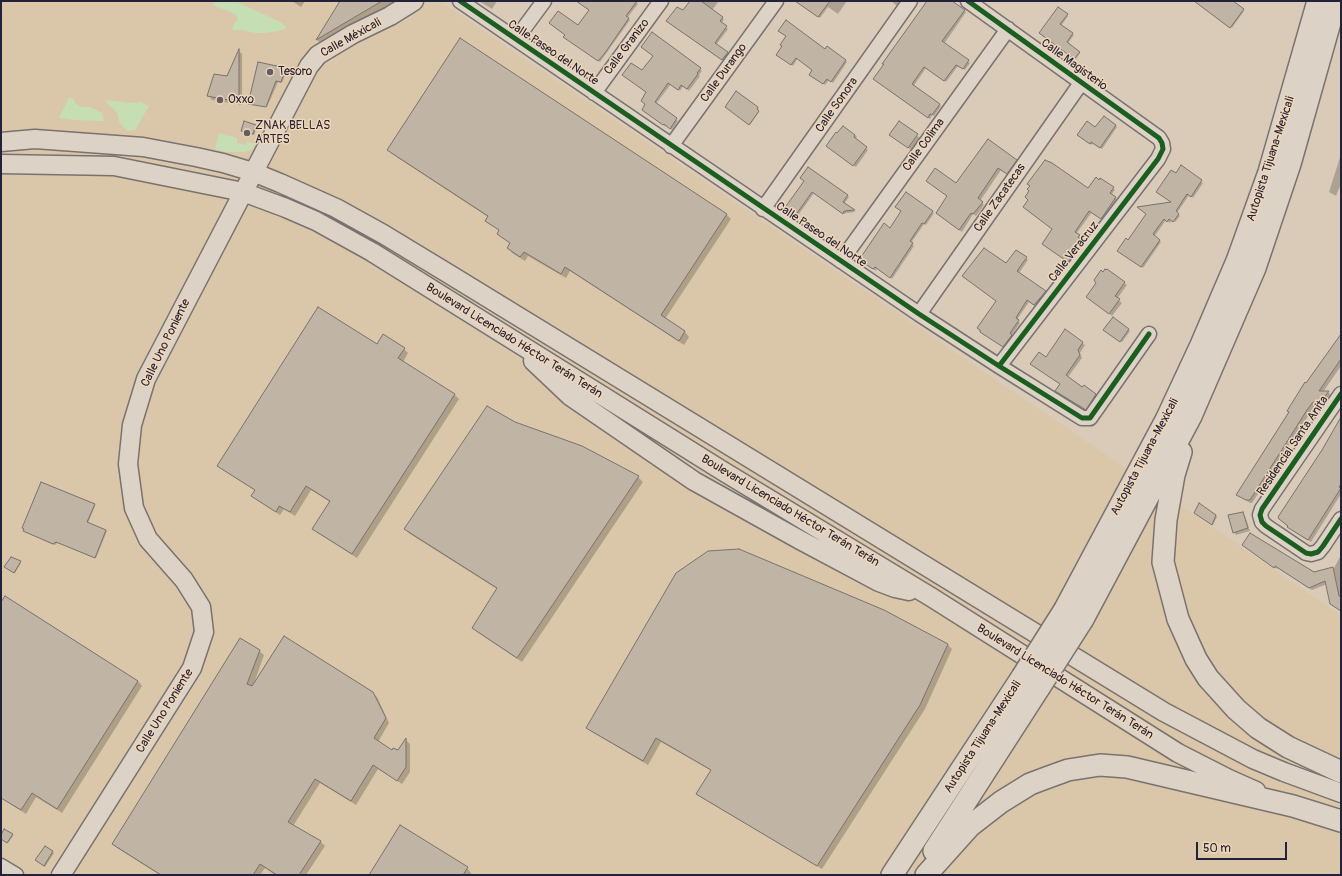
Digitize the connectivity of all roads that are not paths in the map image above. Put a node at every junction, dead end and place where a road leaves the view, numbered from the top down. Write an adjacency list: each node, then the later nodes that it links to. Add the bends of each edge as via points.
1 (414, 1): 18 (main road, Calle Méxicali, via 318,55 302,78)
2 (460, 1): 11 (street, Calle Paseo del Norte)
3 (544, 1): 11 (street)
4 (661, 1): 13 (street, Calle Granizo)
5 (776, 1): 15 (street, Calle Durango)
6 (910, 1): 20 (street, Calle Sonora)
7 (968, 1): 10 (street, Calle Magisterio)
8 (1318, 1): 30 (highway, Autopista Tijuana-Mexicali, via 1269,172 1234,268 1201,345)
9 (1336, 1): 27 (highway, Autopista Tijuana-Mexicali, via 1290,164 1255,268)
10 (1008, 29): 12 (street, Calle Magisterio); 21 (street, Calle Colima)
11 (516, 39): 13 (street, Calle Paseo del Norte)
12 (1081, 83): 16 (street, Calle Magisterio, via 1159,138); 22 (street, Calle Zacatecas)
13 (594, 92): 15 (street, Calle Paseo del Norte)
14 (1, 142): 18 (main road, Boulevard Licenciado Héctor Terán Terán, via 35,139 143,147)
15 (671, 146): 20 (street, Calle Paseo del Norte)
16 (1162, 149): 25 (street, Calle Veracruz, via 1158,160)
17 (1, 164): 19 (main road, Boulevard Licenciado Héctor Terán Terán, via 114,166)
18 (253, 172): 19 (main road, Calle Méxicali); 33 (main road, Boulevard Licenciado Héctor Terán Terán, via 336,208 390,238 1164,712 1253,759)
19 (243, 192): 24 (main road, Boulevard Licenciado Héctor Terán Terán, via 298,213 348,238); 38 (main road, Calle Uno Poniente, via 146,379 132,425 128,464 134,508 148,540 184,580 201,607 204,632 192,668)
20 (763, 209): 21 (street, Calle Paseo del Norte)
21 (840, 261): 22 (street, Calle Paseo del Norte)
22 (919, 314): 25 (street, Calle Paseo del Norte)
23 (1149, 334): 25 (street, Calle Paseo del Norte, via 1090,418 1082,418)
24 (508, 336): 29 (main road, Boulevard Licenciado Héctor Terán Terán, via 726,473); 29 (main road, via 570,396 694,481 879,582)
25 (999, 366)
26 (1341, 394): 28 (street, Residencial Santa Anita, via 1260,515 1266,526 1311,554 1318,552)
27 (1191, 416): 30 (highway, Autopista Tijuana-Mexicali); 32 (highway, via 1174,475 1166,520 1164,562 1178,619 1196,659 1208,678 1236,709 1258,728 1288,747)
28 (1341, 519)
29 (931, 597): 34 (main road, Boulevard Licenciado Héctor Terán Terán, via 1178,753 1229,779)
30 (1074, 614): 31 (highway, Autopista Tijuana-Mexicali, bridge)
31 (1031, 683): 39 (highway, Autopista Tijuana-Mexicali); 40 (highway, Autopista Tijuana-Mexicali)
32 (1341, 772)
33 (1341, 793)
34 (1293, 806): 35 (highway, Boulevard Licenciado Héctor Terán Terán); 41 (highway, via 1128,767 1100,765 1068,770 1030,784 1000,802 970,826)
35 (1341, 821)
36 (1, 866): 37 (street)
37 (16, 875)
38 (61, 875)
39 (892, 875)
40 (919, 875)
41 (926, 875)

